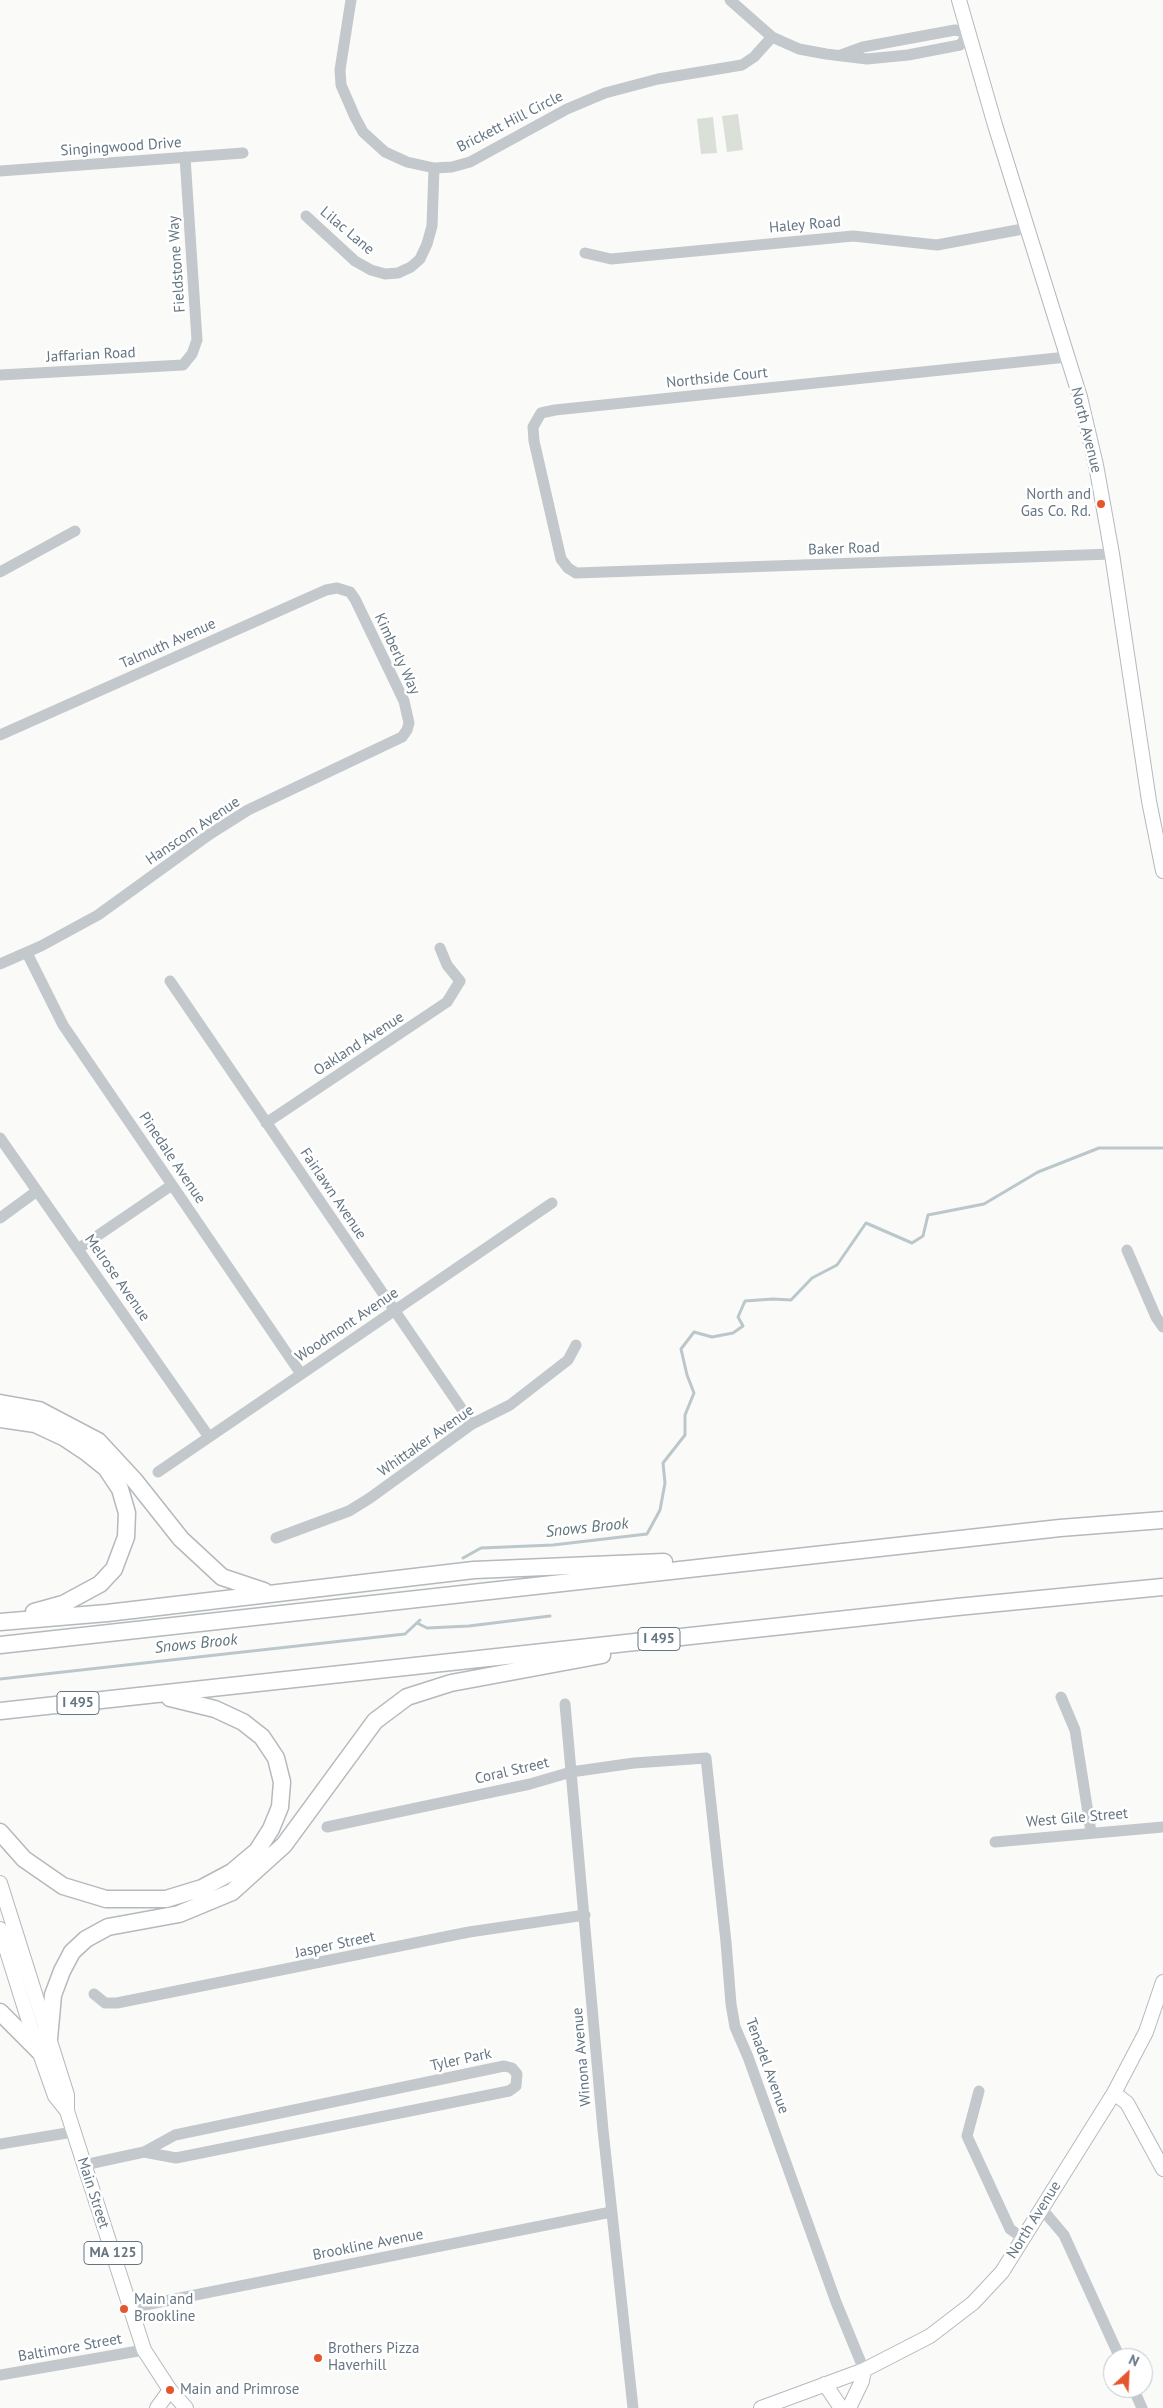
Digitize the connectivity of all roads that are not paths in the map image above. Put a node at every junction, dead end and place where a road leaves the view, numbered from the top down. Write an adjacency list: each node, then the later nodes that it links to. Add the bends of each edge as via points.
1 (351, 0): 8 (street, Brickett Hill Circle, via 340,70 342,85 355,117 363,132 385,152 407,162)
2 (730, 0): 5 (street)
3 (959, 0): 4 (main road, North Avenue)
4 (969, 33): 5 (street, via 954,30 841,55 799,48); 11 (main road, North Avenue)
5 (772, 38): 8 (street, Brickett Hill Circle, via 742,65 658,79 605,94 567,109 470,162)
6 (243, 153): 7 (street, Singingwood Drive)
7 (185, 157): 9 (street, Singingwood Drive); 14 (street, Fieldstone Way, via 197,340)
8 (434, 168): 10 (street, Lilac Lane, via 432,226 427,244 420,259 398,273 371,270 356,261)
9 (0, 171)
10 (306, 216)
11 (1028, 228): 12 (street, Haley Road, via 937,245 853,236 610,259); 13 (main road, North Avenue)
12 (585, 253)
13 (1068, 356): 17 (main road, North Avenue, via 1096,465); 19 (street, Northside Court, via 540,413 533,427 534,441 561,558)
14 (183, 365): 15 (street, Jaffarian Road)
15 (0, 375)
16 (75, 531): 18 (street)
17 (1112, 554): 19 (street, Baker Road); 23 (main road, North Avenue, via 1149,801)
18 (0, 572)
19 (576, 573)
20 (350, 592): 21 (street, Kimberly Way, via 404,701); 22 (street, Talmuth Avenue, via 336,588 326,590)
21 (407, 730): 25 (street, Hanscom Avenue, via 397,739 229,821 113,905)
22 (0, 735)
23 (1163, 871)
24 (440, 948): 28 (street, Oakland Avenue, via 447,965 460,981 441,1008)
25 (27, 953): 26 (street, Hanscom Avenue); 30 (street, Pinedale Avenue, via 63,1025)
26 (0, 964)
27 (170, 981): 28 (street, Fairlawn Avenue)
28 (266, 1123): 36 (street, Fairlawn Avenue)
29 (0, 1138): 31 (street, Melrose Avenue)
30 (172, 1185): 34 (street); 39 (street, Pinedale Avenue)
31 (37, 1191): 33 (street); 34 (street, Melrose Avenue)
32 (552, 1203): 36 (street, Woodmont Avenue)
33 (0, 1218)
34 (78, 1249): 43 (street, Melrose Avenue)
35 (1127, 1250): 37 (street)
36 (394, 1311): 39 (street, Woodmont Avenue); 42 (street, Fairlawn Avenue)
37 (1163, 1327)
38 (576, 1345): 42 (street, Whittaker Avenue, via 568,1360 510,1405)
39 (301, 1374): 43 (street, Woodmont Avenue)
40 (0, 1402): 49 (highway, via 39,1410 98,1441 181,1539 222,1577)
41 (0, 1419): 50 (highway, via 35,1424 86,1452 106,1468 120,1489 127,1513 126,1537 114,1568 100,1584 63,1604)
42 (472, 1424): 46 (street, Whittaker Avenue, via 349,1511)
43 (209, 1437): 44 (street, Woodmont Avenue)
44 (158, 1472)
45 (1163, 1520): 47 (highway)
46 (276, 1538)
47 (774, 1560): 49 (highway, via 474,1570); 52 (highway)
48 (1163, 1587): 51 (highway, I 495)
49 (274, 1594): 50 (highway)
50 (0, 1622)
51 (720, 1633): 53 (highway, I 495); 70 (highway, via 452,1683 407,1697 375,1721 284,1846 232,1892 179,1914 108,1927 86,1939 72,1952 53,1994)
52 (0, 1645)
53 (155, 1695): 56 (highway, I 495); 61 (highway, via 214,1709 243,1722 262,1737 276,1758 282,1782 280,1807 257,1851 232,1872 202,1888 166,1899 106,1898 63,1886 24,1859)
54 (1061, 1697): 62 (street, via 1075,1730)
55 (565, 1704): 58 (street, Winona Avenue)
56 (0, 1711)
57 (706, 1758): 58 (street, Coral Street); 84 (street, Tenadel Avenue, via 735,2027)
58 (571, 1772): 60 (street, Coral Street, via 530,1784); 65 (street, Winona Avenue)
59 (1163, 1826): 62 (street, West Gile Street)
60 (327, 1827)
61 (0, 1832)
62 (1091, 1832): 63 (street, West Gile Street)
63 (995, 1842)
64 (0, 1883): 70 (main road, Main Street / MA 125)
65 (585, 1915): 68 (street, Jasper Street, via 469,1932 117,2003 105,2004); 79 (street, Winona Avenue)
66 (0, 1929): 70 (main road, Main Street / MA 125)
67 (1163, 1982): 72 (main road, North Avenue, via 1146,2032)
68 (94, 1994)
69 (0, 2012): 70 (highway)
70 (44, 2045): 73 (main road, Main Street / MA 125, via 67,2095 67,2111)
71 (979, 2091): 80 (street, via 968,2136 1010,2230)
72 (1114, 2093): 77 (main road, via 1127,2103); 78 (main road, North Avenue)
73 (74, 2132): 74 (street); 76 (main road, Main Street / MA 125)
74 (0, 2144)
75 (144, 2152): 75 (street, Tyler Park, via 176,2158 509,2091 516,2086 518,2078 512,2068 504,2066 175,2135); 76 (street, Tyler Park)
76 (84, 2166): 81 (main road, Main Street / MA 125)
77 (1163, 2169)
78 (1042, 2209): 80 (main road, North Avenue); 82 (street, via 1064,2235)
79 (611, 2212): 81 (street, Brookline Avenue); 90 (street, Winona Avenue)
80 (1023, 2238): 84 (main road, North Avenue, via 1002,2272 973,2303 930,2336)
81 (130, 2308): 83 (main road, Main Street / MA 125)
82 (1115, 2348)
83 (144, 2350): 85 (street, Baltimore Street); 87 (main road, Main Street / MA 125)
84 (864, 2370): 86 (main road, North Avenue); 93 (main road)
85 (0, 2375)
86 (826, 2384): 91 (main road, North Avenue); 92 (main road)
87 (170, 2390): 88 (main road); 89 (main road, Main Street / MA 125)
88 (158, 2408)
89 (186, 2408)
90 (633, 2408)
91 (761, 2408)
92 (841, 2408)
93 (850, 2408)

